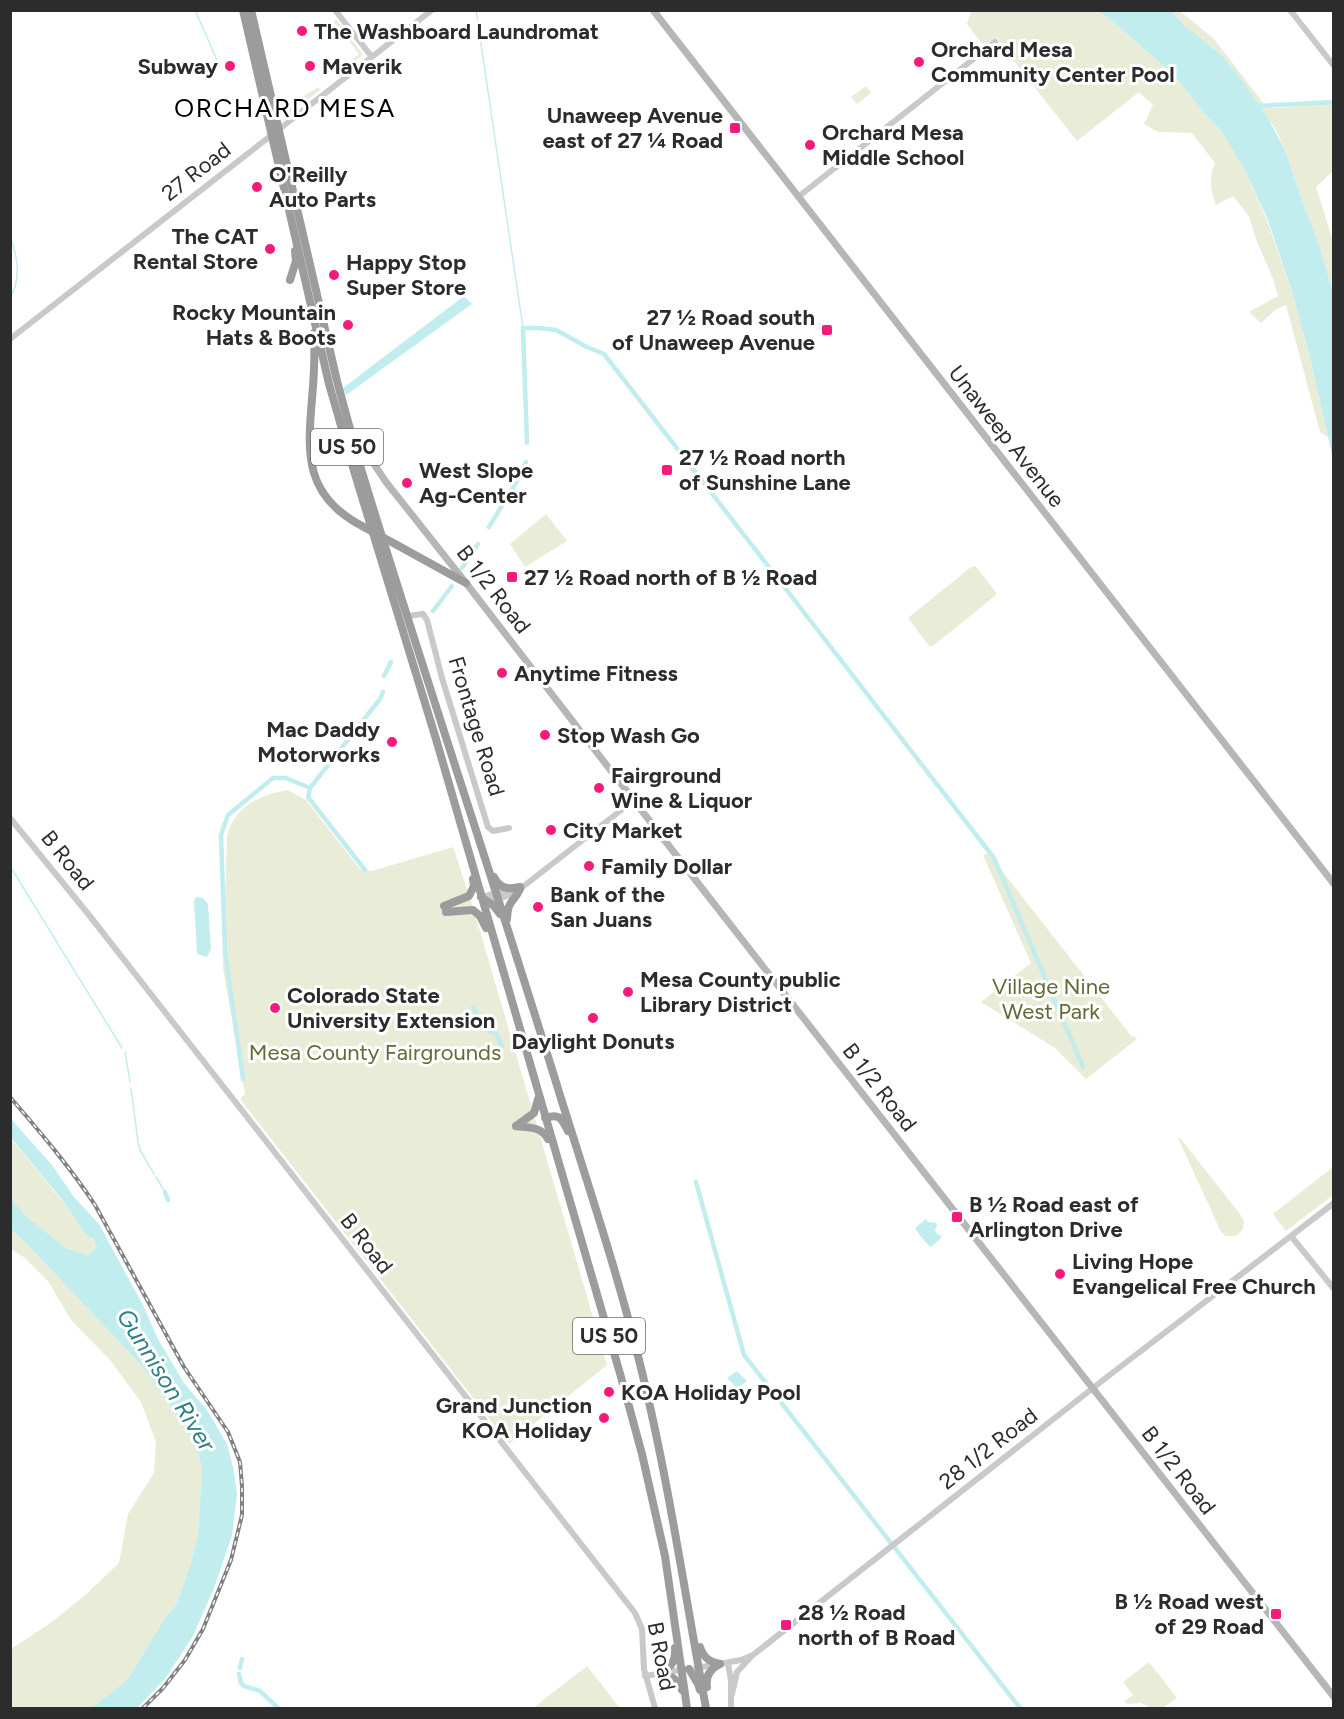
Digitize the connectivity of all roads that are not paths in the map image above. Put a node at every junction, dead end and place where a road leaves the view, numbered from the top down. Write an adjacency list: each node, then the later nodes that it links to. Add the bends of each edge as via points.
1 (243, 10): 10 (highway, US 50)
2 (251, 10): 10 (highway, US 50)
3 (335, 10): 8 (street)
4 (432, 10): 8 (street, 27 Road)
5 (653, 10): 11 (main road, Unaweep Avenue)
6 (1290, 10): 9 (street)
7 (995, 42): 11 (street)
8 (372, 57): 10 (street, 27 Road)
9 (1334, 66)
10 (275, 132): 12 (highway, US 50); 13 (highway, US 50); 16 (street, 27 Road)
11 (798, 197): 26 (main road, Unaweep Avenue)
12 (290, 214): 13 (highway, US 50); 14 (highway, via 296,254)
13 (307, 271): 15 (highway, US 50); 17 (highway, US 50, via 318,299)
14 (290, 280)
15 (316, 327): 19 (highway, bridge, via 310,455 317,482 329,501 350,520); 20 (highway, US 50, via 354,471 394,604)
16 (10, 339)
17 (337, 381): 18 (highway); 20 (highway, US 50)
18 (359, 439): 19 (main road, B 1/2 Road, via 386,482)
19 (466, 583): 21 (main road, B 1/2 Road)
20 (403, 618): 22 (highway, US 50); 23 (highway, US 50, via 415,640); 25 (street, Frontage Road, via 423,614 427,620 488,827 493,831)
21 (634, 800): 27 (street); 39 (main road, B 1/2 Road)
22 (455, 804): 29 (highway, US 50); 31 (highway, via 474,886 466,898 445,909 473,910 480,916)
23 (470, 811): 27 (highway, via 496,882 507,888); 28 (highway, US 50)
24 (10, 818): 46 (street, B Road, via 635,1613 642,1629)
25 (508, 828)
26 (1334, 884)
27 (522, 887): 28 (street, via 513,894); 30 (highway, via 508,906)
28 (497, 896): 29 (street); 30 (highway, US 50)
29 (484, 901): 30 (highway); 31 (highway, US 50)
30 (506, 923): 35 (highway, US 50)
31 (508, 988): 32 (highway, US 50)
32 (539, 1096): 33 (highway, US 50); 34 (highway, via 534,1113 516,1126 542,1131)
33 (545, 1118): 34 (highway, US 50); 35 (highway, via 560,1118)
34 (555, 1150): 41 (highway, US 50, via 642,1454 665,1556)
35 (577, 1150): 40 (highway, US 50, via 642,1372)
36 (1334, 1203): 37 (street, 28 1/2 Road)
37 (1291, 1236): 38 (street); 39 (street, 28 1/2 Road)
38 (1334, 1289)
39 (1093, 1389): 42 (street, 28 1/2 Road); 48 (main road, B 1/2 Road)
40 (687, 1598): 43 (highway, via 701,1651 711,1662); 44 (highway, US 50)
41 (676, 1629): 44 (highway, US 50); 45 (highway, via 675,1661)
42 (753, 1655): 43 (street, 28 1/2 Road); 47 (street, via 737,1672)
43 (724, 1664): 44 (street, 28 1/2 Road); 47 (street); 51 (highway, via 712,1669 707,1678)
44 (691, 1668): 45 (street, 28 1/2 Road); 50 (highway, US 50); 51 (highway, US 50)
45 (658, 1674): 46 (street, 28 1/2 Road); 50 (highway, via 677,1680)
46 (645, 1676): 49 (street, B Road)
47 (732, 1694): 52 (street)
48 (1334, 1697)
49 (655, 1708)
50 (687, 1708)
51 (707, 1708)
52 (731, 1708)

